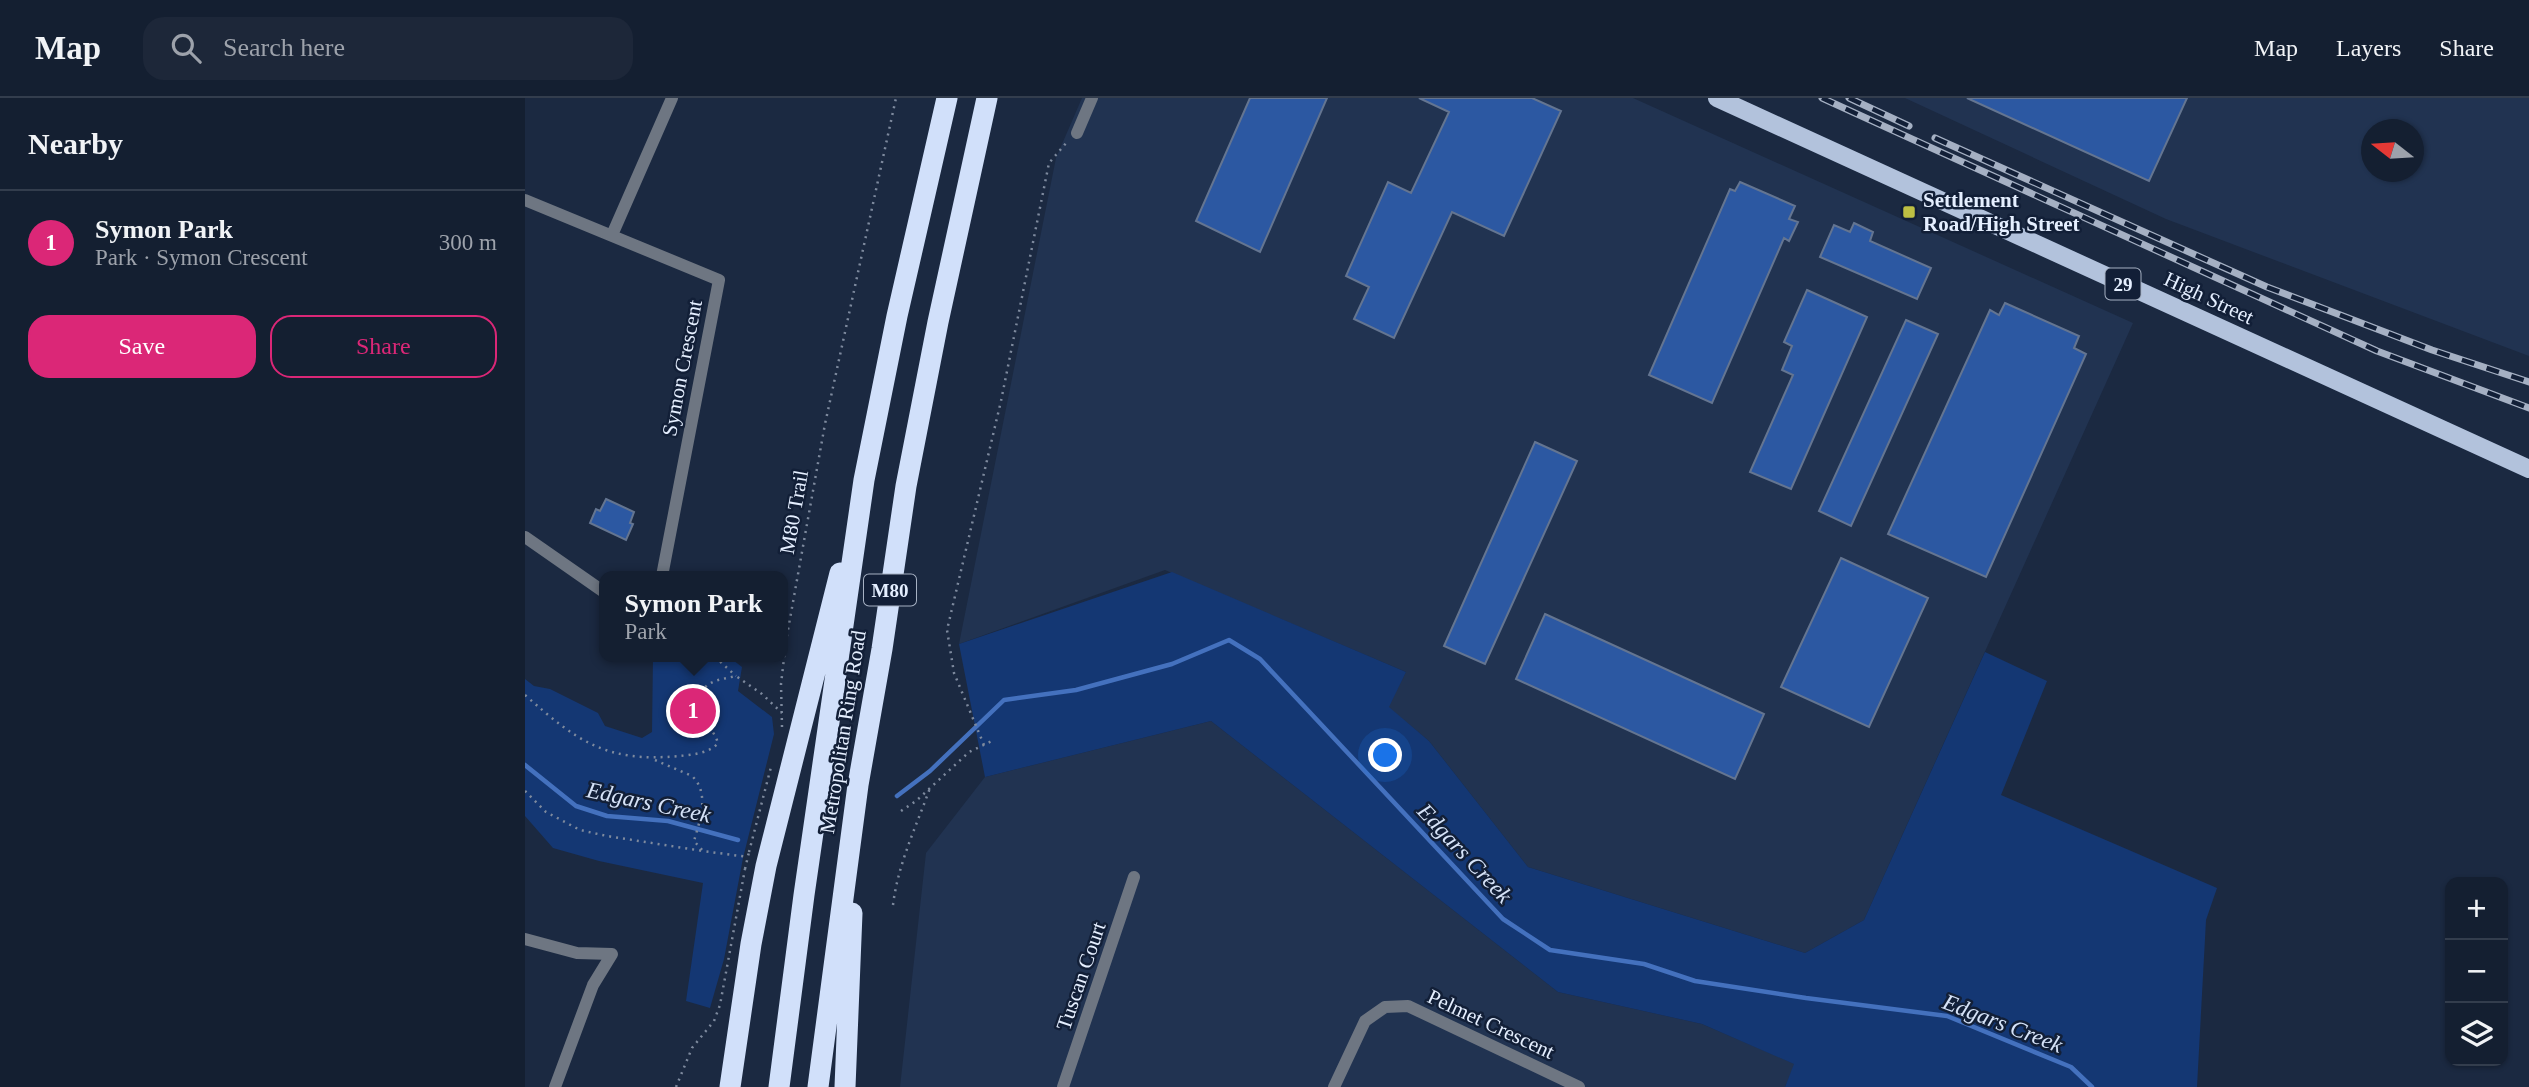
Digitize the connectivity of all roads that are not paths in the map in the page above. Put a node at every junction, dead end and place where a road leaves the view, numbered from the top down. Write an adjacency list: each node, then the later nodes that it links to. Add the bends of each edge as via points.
1 (672, 98): 8 (street)
2 (947, 98): 10 (highway, Metropolitan Ring Road / M80)
3 (987, 98): 14 (highway, Metropolitan Ring Road / M80, via 906,486)
4 (1092, 98): 6 (street)
5 (1717, 98): 9 (main road, High Street / 29)
6 (1077, 133)
7 (525, 200): 8 (street)
8 (612, 235): 12 (street, Symon Crescent, via 719,280)
9 (2529, 469)
10 (864, 480): 18 (highway, via 765,866); 19 (highway, Metropolitan Ring Road / M80)
11 (525, 537): 13 (street)
12 (663, 571)
13 (599, 589)
14 (858, 785): 20 (highway, Metropolitan Ring Road / M80); 21 (highway)
15 (1134, 877): 22 (street, Tuscan Court)
16 (525, 939): 17 (street, via 577,953 612,954 593,985)
17 (555, 1087)
18 (730, 1087)
19 (779, 1087)
20 (817, 1087)
21 (845, 1087)
22 (1063, 1087)
23 (1334, 1087): 24 (street, Pelmet Crescent, via 1365,1021 1385,1007 1408,1006)
24 (1579, 1087)

